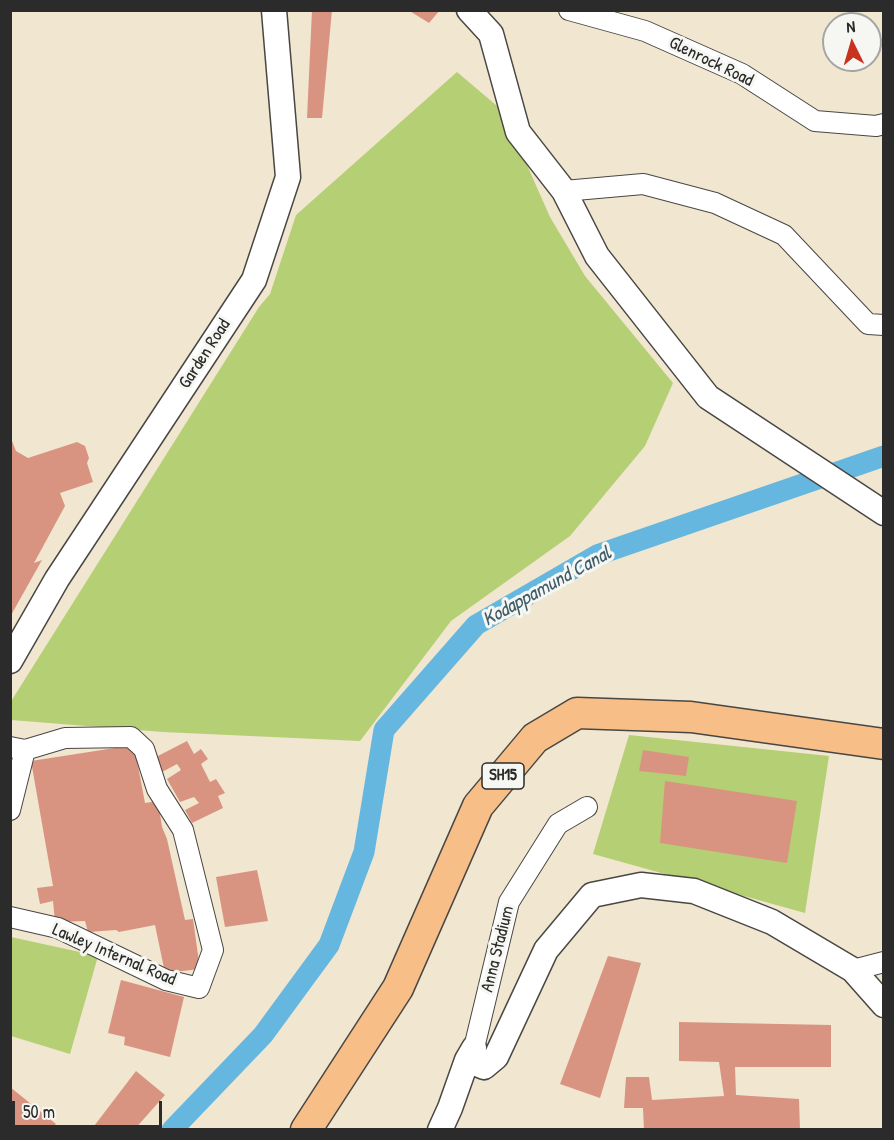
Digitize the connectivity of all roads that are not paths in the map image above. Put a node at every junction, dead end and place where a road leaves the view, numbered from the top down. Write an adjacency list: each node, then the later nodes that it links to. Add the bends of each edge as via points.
1 (273, 10): 8 (street, Garden Road, via 288,177 254,280 57,579)
2 (469, 10): 5 (street, via 491,34 518,132)
3 (568, 10): 4 (street, Glenrock Road, via 645,31 742,74 815,121)
4 (884, 124)
5 (564, 191): 6 (street, via 643,184 715,203 784,235 868,324); 7 (street, via 597,256 708,397)
6 (884, 325)
7 (884, 513)
8 (10, 661)
9 (884, 744): 18 (main road, SH15, via 691,717 577,713 535,738 478,807 398,988)
10 (18, 749): 12 (street); 13 (street, Lawley Internal Road, via 65,738 131,737 144,749 157,789 183,830 213,950 199,988 166,980 58,928)
11 (587, 807): 17 (street, Anna Stadium, via 558,825 509,902)
12 (10, 810)
13 (10, 917)
14 (884, 962): 15 (street)
15 (853, 970): 16 (street); 17 (street, via 772,922 694,891 641,885 592,895 546,950 496,1057 484,1067)
16 (884, 1005)
17 (471, 1054): 19 (street)
18 (306, 1130)
19 (440, 1130)

